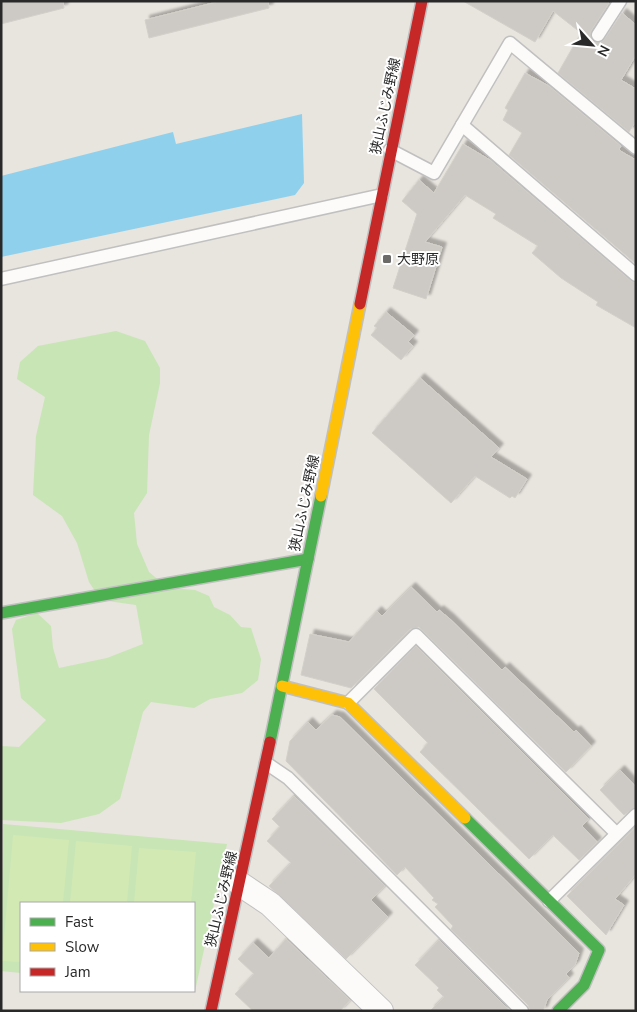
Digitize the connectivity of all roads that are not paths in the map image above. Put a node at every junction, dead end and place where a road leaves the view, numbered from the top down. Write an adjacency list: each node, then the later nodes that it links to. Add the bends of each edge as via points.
1 (422, 1): 6 (main road, 狭山ふじみ野線)
2 (620, 1): 3 (lane)
3 (598, 35)
4 (462, 125): 5 (lane, via 510,43); 6 (lane, via 434,173); 8 (lane)
5 (636, 148)
6 (390, 150): 7 (main road, 狭山ふじみ野線)
7 (382, 195): 9 (lane); 10 (main road, 狭山ふじみ野線)
8 (636, 275)
9 (1, 279)
10 (308, 559): 11 (main road); 12 (main road, 狭山ふじみ野線)
11 (1, 613)
12 (282, 686): 13 (main road); 14 (main road, 狭山ふじみ野線)
13 (348, 703): 16 (lane, via 416,635); 18 (main road)
14 (266, 763): 17 (main road, 狭山ふじみ野線); 21 (lane, via 288,778)
15 (636, 815): 16 (lane)
16 (616, 833): 18 (lane)
17 (240, 884): 19 (main road, 狭山ふじみ野線); 20 (street, via 270,904)
18 (549, 901): 22 (main road, via 598,950 584,985)
19 (211, 1011)
20 (381, 1011)
21 (522, 1011)
22 (558, 1011)

